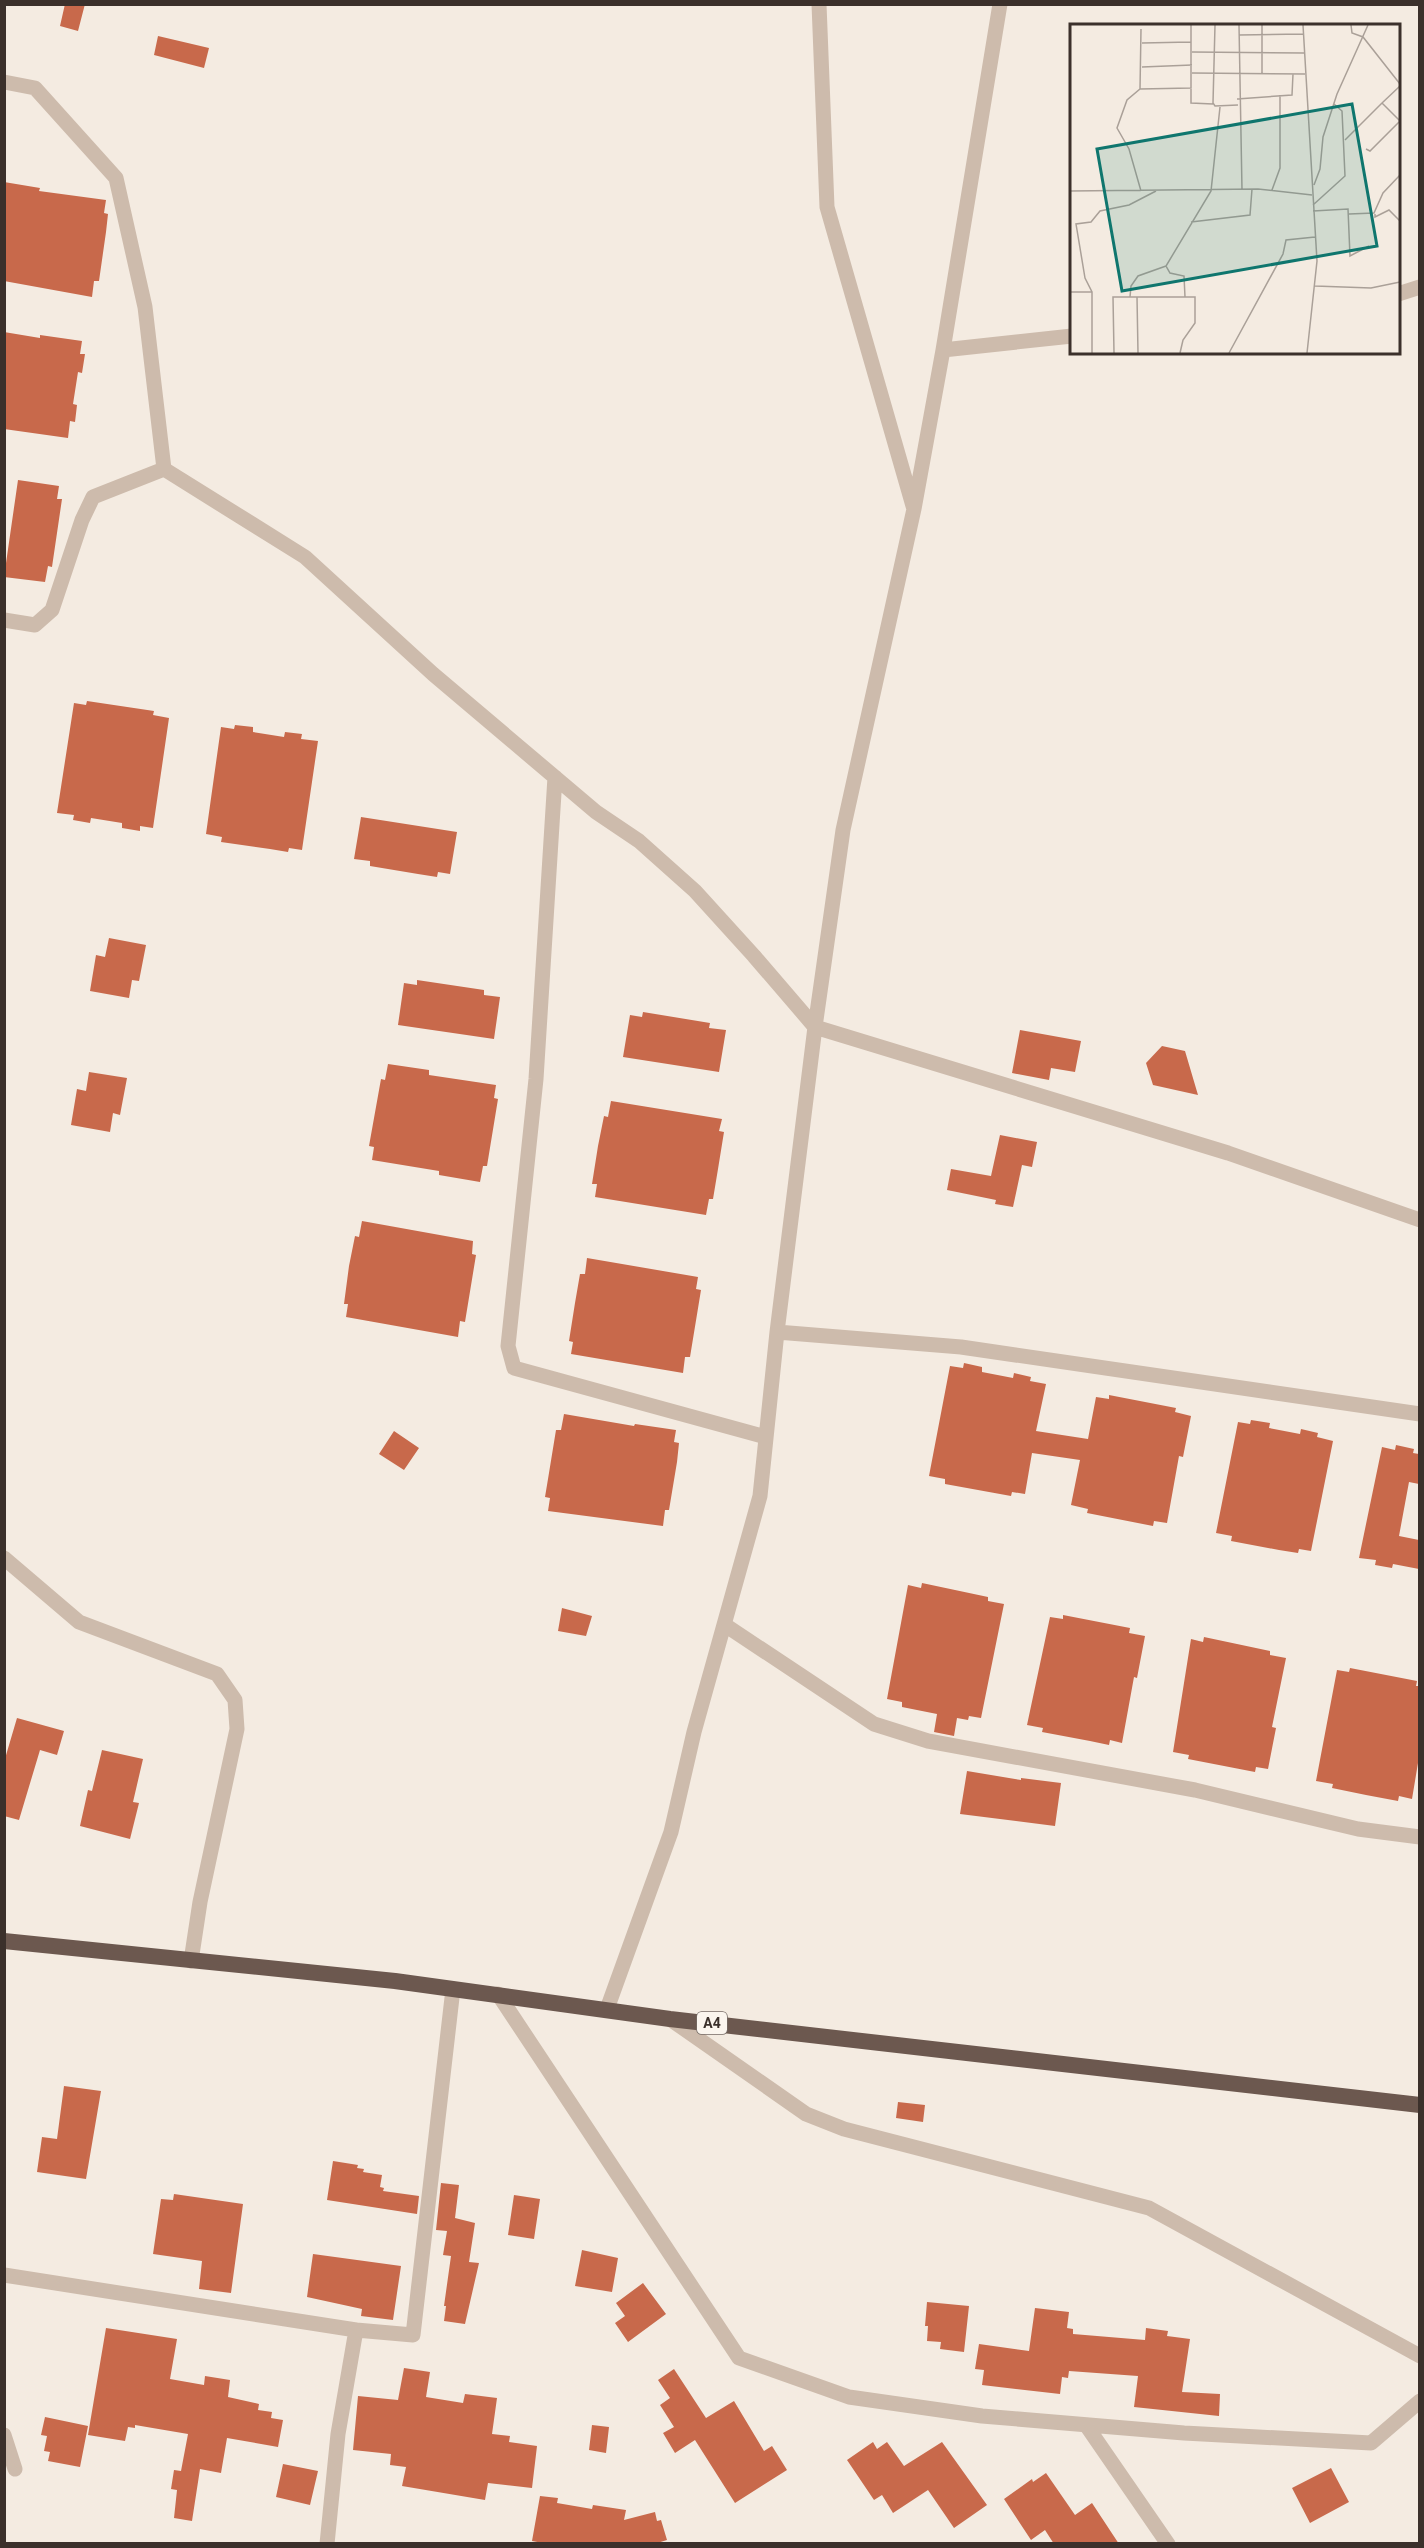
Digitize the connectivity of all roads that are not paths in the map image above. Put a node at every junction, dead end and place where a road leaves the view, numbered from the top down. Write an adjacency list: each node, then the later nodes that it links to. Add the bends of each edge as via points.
1 (819, 4): 9 (street, via 826,207)
2 (1000, 4): 7 (street)
3 (4, 82): 8 (street, via 36,88 116,178 145,307)
4 (1419, 287): 5 (street)
5 (1400, 293)
6 (1070, 336): 7 (street)
7 (943, 350): 9 (street)
8 (164, 470): 10 (street, via 93,497 81,520 52,610 34,624); 11 (street, via 305,557 433,674)
9 (914, 509): 12 (street, via 843,830)
10 (4, 620)
11 (555, 777): 12 (street, via 639,841 694,891); 16 (street, via 536,1079 508,1346 514,1368)
12 (815, 1027): 13 (street, via 1228,1153); 14 (street)
13 (1419, 1220)
14 (777, 1332): 15 (street, via 961,1347); 16 (street)
15 (1419, 1414)
16 (766, 1437): 18 (street, via 760,1496)
17 (4, 1558): 21 (street, via 79,1622 217,1674 235,1700 237,1729 200,1902)
18 (725, 1625): 19 (street, via 874,1724 928,1741 1196,1790 1358,1829); 24 (street, via 671,1832)
19 (1419, 1837)
20 (4, 1941): 21 (highway, A4)
21 (192, 1961): 22 (highway, A4)
22 (453, 1989): 23 (highway, A4); 28 (street, via 413,2335)
23 (498, 1994): 24 (highway, A4); 31 (street, via 739,2358 849,2397 982,2416)
24 (607, 2009): 25 (highway, A4)
25 (670, 2019): 26 (highway, A4); 29 (street, via 806,2114 844,2129 1149,2208)
26 (1419, 2105)
27 (4, 2276): 28 (street)
28 (356, 2330): 34 (street, via 338,2434)
29 (1419, 2356)
30 (1419, 2401): 31 (street, via 1371,2443)
31 (1086, 2424): 35 (street)
32 (4, 2435): 33 (street)
33 (15, 2469)
34 (327, 2544)
35 (1168, 2544)

